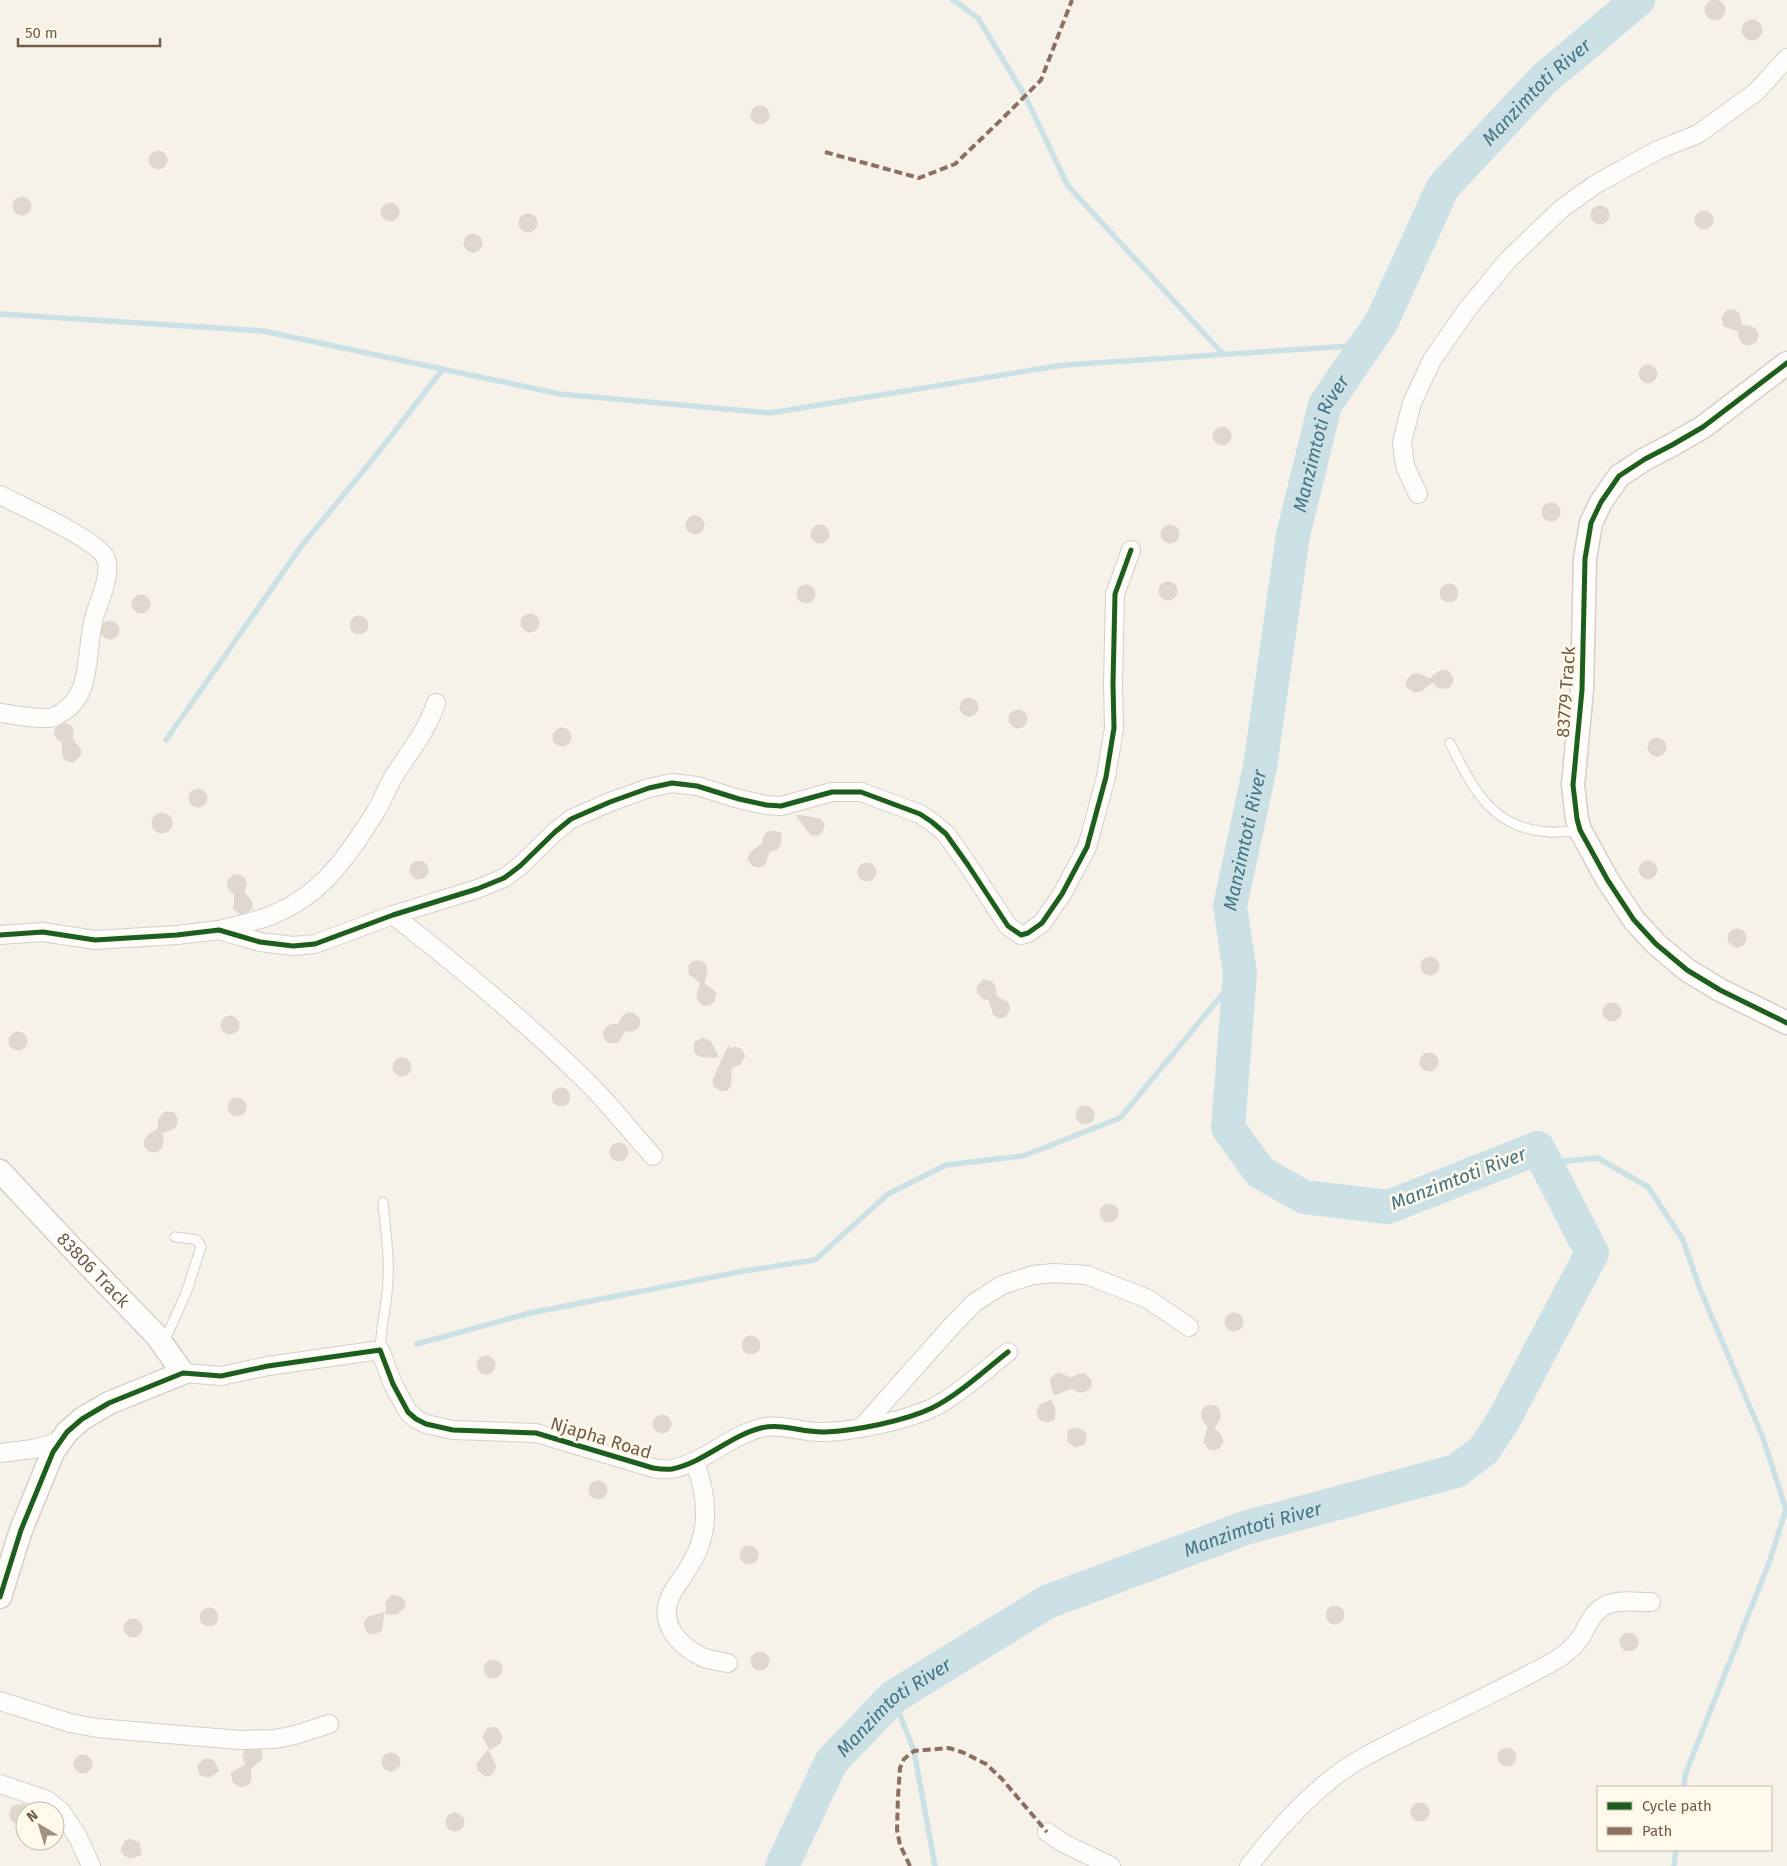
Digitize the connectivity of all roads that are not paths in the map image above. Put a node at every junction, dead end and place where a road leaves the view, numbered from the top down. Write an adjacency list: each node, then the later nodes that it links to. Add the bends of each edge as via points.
1 (1787, 58): 3 (street, via 1756,92 1698,134 1658,150 1596,184 1561,209 1507,260 1432,360 1412,403 1402,442 1405,466)
2 (1787, 363): 9 (street, 83779 Track, via 1703,427 1619,476 1591,524 1585,559 1582,690 1573,785)
3 (1418, 494)
4 (0, 496): 7 (street, via 86,540 100,550 108,568 93,620 82,689 74,702 51,718)
5 (1131, 550): 10 (street, via 1115,594 1114,728 1106,777 1087,847 1062,894 1042,923 1028,933 1020,935 1008,926 946,834 920,814 861,792 832,792 781,806 672,783 626,796 571,819 504,878 477,890)
6 (436, 703): 11 (street, via 430,719 393,777 376,811 336,870 318,888 290,907)
7 (0, 713)
8 (1450, 743): 9 (lane, via 1469,781 1486,805 1502,818 1522,828 1550,832)
9 (1580, 830): 13 (street, 83779 Track, via 1629,912 1656,944 1720,990)
10 (393, 915): 11 (street, via 315,944 293,946 260,942); 14 (street, via 500,1002 585,1080)
11 (219, 930): 12 (street, via 95,940 43,932)
12 (0, 935)
13 (1787, 1022)
14 (653, 1156)
15 (0, 1170): 19 (street, 83806 Track)
16 (383, 1202): 20 (lane, via 389,1278)
17 (175, 1237): 19 (lane, via 193,1239 201,1247 186,1293)
18 (1190, 1327): 23 (street, via 1148,1299 1087,1274 1033,1275 1002,1285 974,1304)
19 (163, 1345): 22 (street, 83806 Track)
20 (380, 1350): 22 (street, via 221,1376); 26 (street, Njapha Road, via 408,1412 426,1424 453,1430 536,1433 653,1468 670,1469)
21 (1008, 1352): 23 (street, Njapha Road, via 932,1408)
22 (183, 1373): 24 (street, via 109,1402 82,1419)
23 (862, 1427): 26 (street, Njapha Road, via 823,1432 774,1425 759,1428)
24 (60, 1441): 25 (street); 27 (street, via 52,1452 21,1530)
25 (0, 1453)
26 (695, 1462): 29 (street, via 704,1488 704,1527 699,1547 672,1595 667,1622 687,1648 703,1657)
27 (0, 1597)
28 (1651, 1602): 36 (street, via 1606,1605 1594,1616 1574,1646 1562,1656 1368,1754 1336,1775 1304,1802)
29 (728, 1663)
30 (0, 1701): 31 (street, via 97,1728 240,1740 288,1737)
31 (329, 1724)
32 (0, 1784): 34 (street, via 47,1800 61,1811)
33 (1047, 1832): 35 (street)
34 (91, 1866)
35 (1111, 1866)
36 (1249, 1866)

